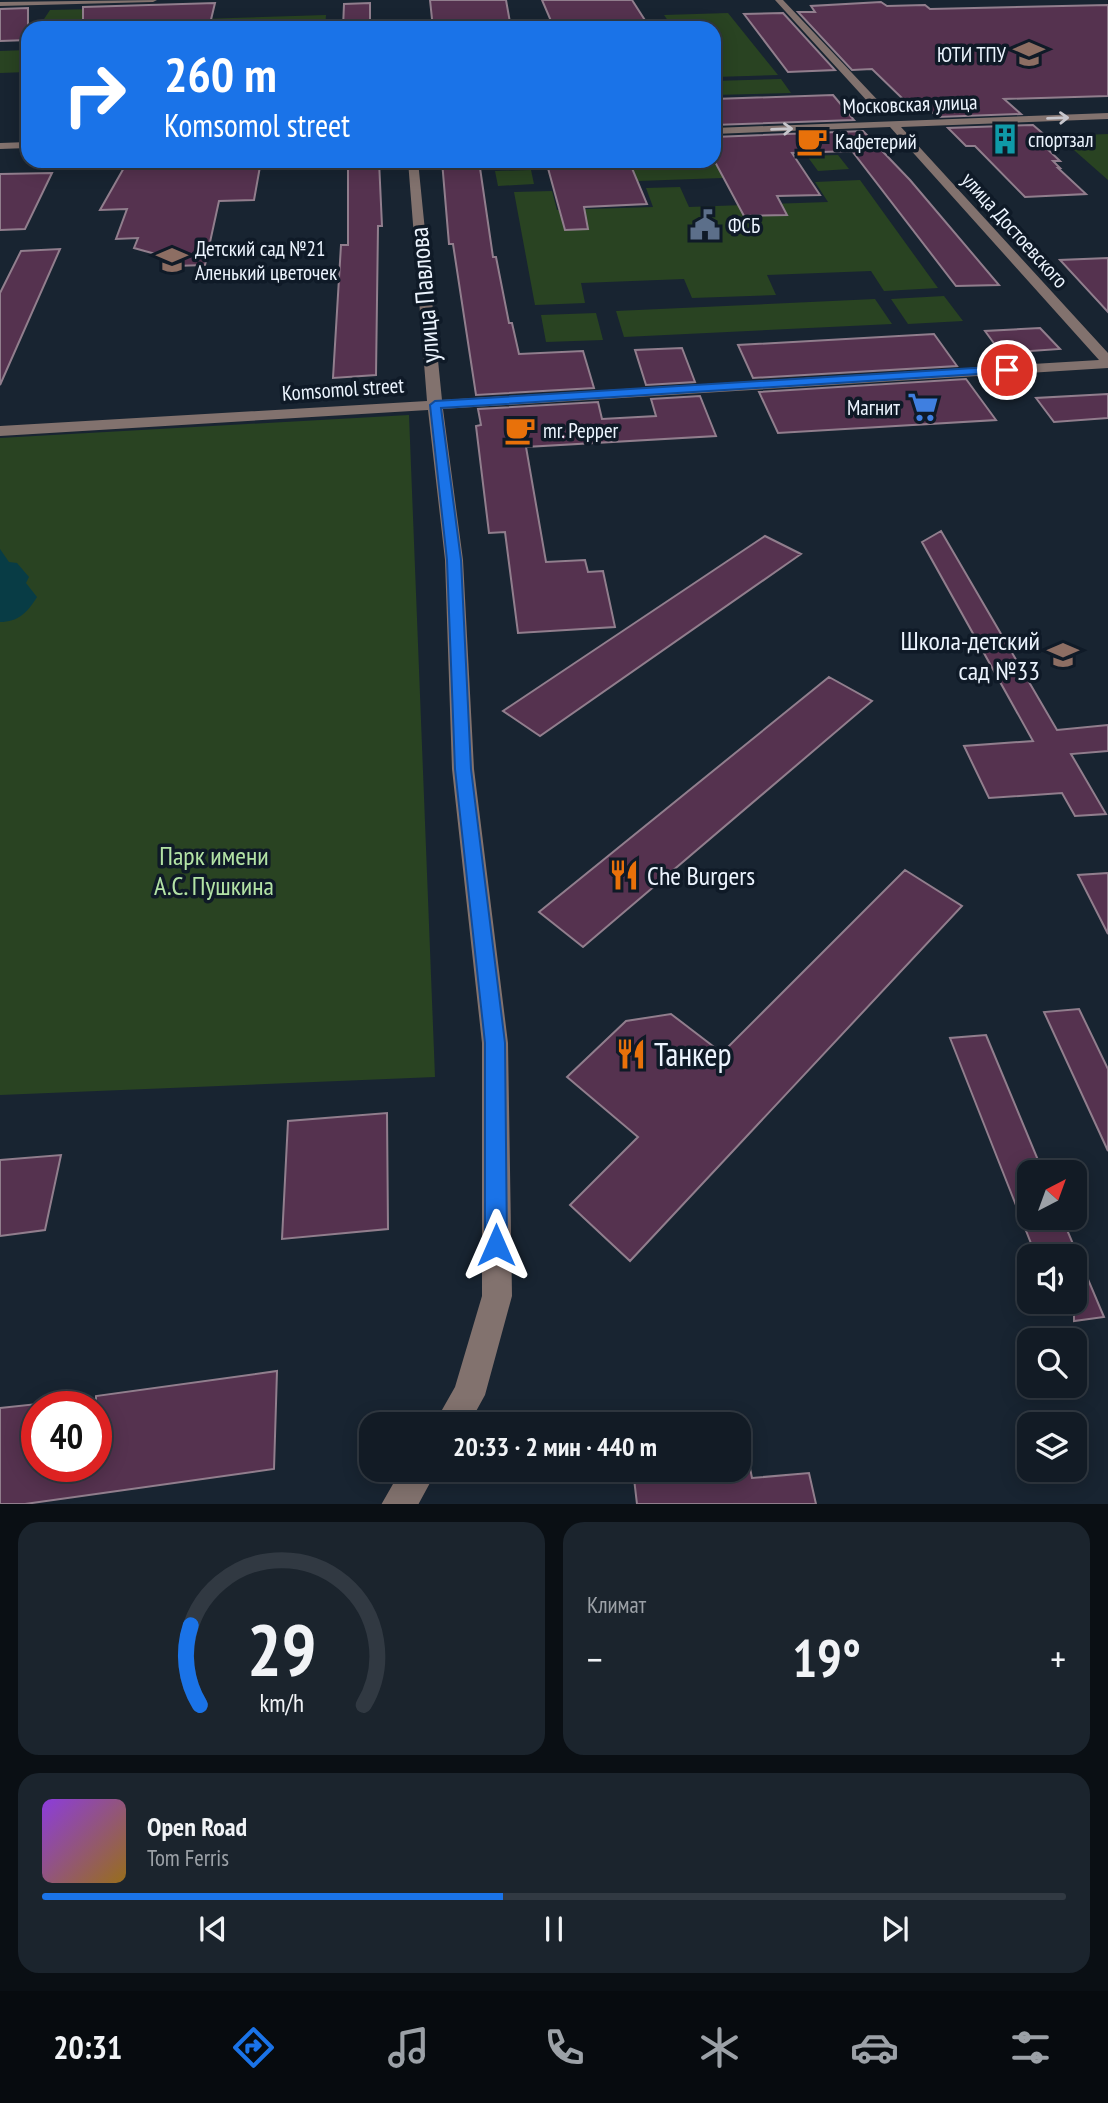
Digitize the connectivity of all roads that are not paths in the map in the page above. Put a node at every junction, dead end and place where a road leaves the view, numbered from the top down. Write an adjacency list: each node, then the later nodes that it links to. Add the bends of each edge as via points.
1 (153, 0): 3 (street)
2 (779, 0): 4 (street, улица Достоевского)
3 (0, 4)
4 (885, 115): 5 (street, Московская улица, one-way to 5); 6 (street, Московская улица, one-way to 4); 10 (street, улица Достоевского)
5 (1108, 116)
6 (721, 130)
7 (21, 145): 8 (street)
8 (0, 146)
9 (414, 168): 11 (street, улица Павлова)
10 (1108, 363): 11 (street, Komsomol street)
11 (435, 405): 12 (street, Komsomol street); 13 (street, улица Павлова, via 454,560 463,769 495,1043 497,1296 470,1395)
12 (0, 431)
13 (458, 1412)
14 (412, 1482): 15 (street)
15 (397, 1504)

